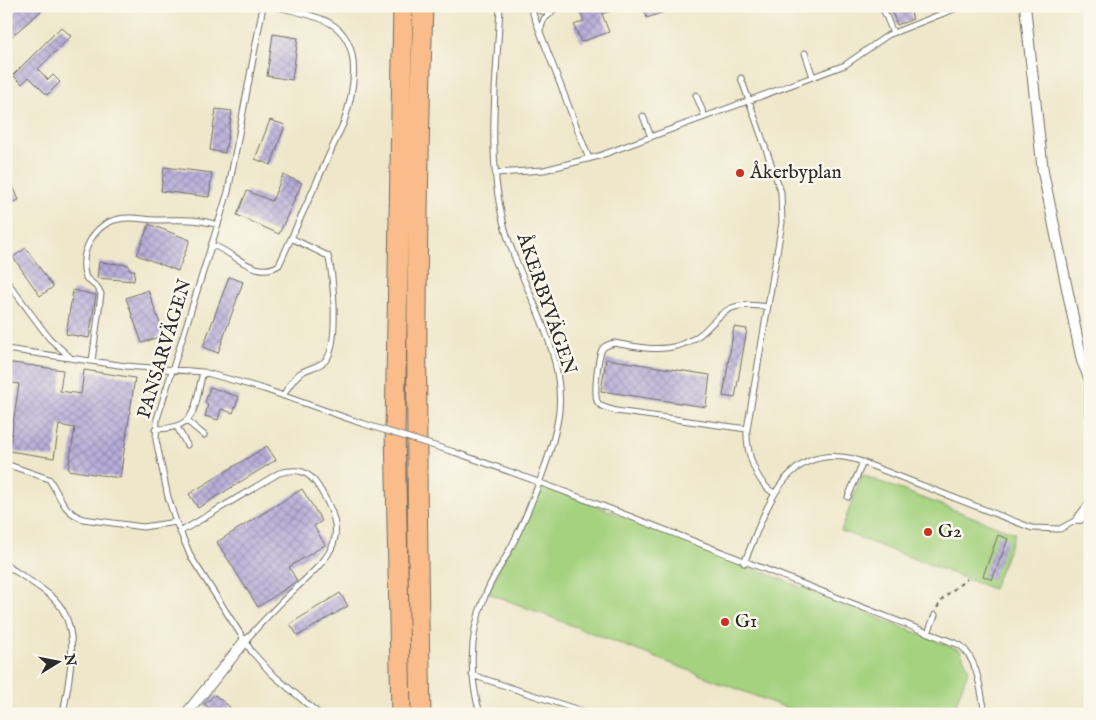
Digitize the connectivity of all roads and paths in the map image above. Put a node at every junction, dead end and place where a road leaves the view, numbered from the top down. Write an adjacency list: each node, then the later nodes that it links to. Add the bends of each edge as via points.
1 (262, 6): 24 (lane, PANSARVÄGEN, via 234,167)
2 (274, 6): 25 (lane, via 321,19 339,30 352,53 351,101)
3 (403, 6): 65 (highway, via 395,430)
4 (423, 6): 66 (highway, via 417,203 416,408)
5 (500, 6): 23 (lane, ÅKERBYVÄGEN)
6 (531, 6): 11 (lane, via 544,12); 12 (lane)
7 (560, 6): 11 (lane)
8 (882, 6): 13 (lane)
9 (962, 6): 13 (lane)
10 (1025, 6): 34 (street, via 1043,172 1082,361)
11 (554, 11): 12 (lane, via 544,19)
12 (540, 32): 22 (lane)
13 (893, 33): 15 (lane, via 855,60)
14 (805, 53): 15 (lane)
15 (813, 76): 18 (lane)
16 (741, 78): 18 (lane)
17 (696, 95): 20 (lane)
18 (750, 101): 20 (lane); 28 (lane, via 781,192 782,223)
19 (642, 116): 21 (lane)
20 (705, 117): 21 (lane)
21 (651, 137): 22 (lane)
22 (590, 159): 23 (lane, via 544,170)
23 (496, 173): 46 (lane, ÅKERBYVÄGEN, via 503,221 554,360 559,383 555,438)
24 (218, 225): 26 (lane, PANSARVÄGEN); 31 (lane, via 184,218 131,218 106,224 96,232 83,260 86,278 101,294)
25 (292, 239): 26 (lane, via 284,258 272,270 248,265); 36 (lane, via 328,256 333,277 333,337 327,359 299,374)
26 (212, 244): 32 (lane, PANSARVÄGEN)
27 (6, 280): 30 (lane, via 49,338)
28 (767, 307): 41 (lane); 41 (lane, via 749,304 732,307 703,333 679,346 658,349 614,343 601,351 595,391 604,407)
29 (6, 349): 30 (lane)
30 (72, 358): 31 (lane)
31 (92, 361): 32 (lane)
32 (172, 370): 33 (lane); 40 (lane, PANSARVÄGEN)
33 (203, 372): 36 (lane); 38 (lane)
34 (1090, 380)
35 (1090, 386): 37 (street)
36 (283, 396): 46 (lane, bridge)
37 (1090, 412)
38 (187, 421): 39 (lane); 42 (lane)
39 (177, 427): 40 (lane); 43 (lane)
40 (155, 429): 51 (lane, PANSARVÄGEN, via 161,467)
41 (747, 429): 47 (lane, via 746,442 759,478)
42 (204, 435)
43 (187, 445)
44 (863, 462): 47 (lane, via 844,457 817,458 794,469); 48 (lane); 50 (lane, via 1032,528 1060,529)
45 (6, 464): 51 (lane, via 49,479 62,504 73,515 83,519 143,527)
46 (538, 481): 53 (lane); 61 (lane, ÅKERBYVÄGEN, via 510,550 484,596 474,632)
47 (774, 493): 53 (lane)
48 (848, 497)
49 (1090, 505): 50 (street)
50 (1080, 518)
51 (176, 522): 52 (lane, PANSARVÄGEN)
52 (180, 532): 60 (lane, PANSARVÄGEN, via 191,557); 60 (lane, via 288,470 308,474 328,502 334,516 335,533 327,559)
53 (744, 563): 59 (lane)
54 (6, 565): 56 (lane)
55 (967, 579): 58 (path, via 944,597)
56 (28, 580): 57 (lane); 63 (lane, via 68,622 72,638)
57 (24, 586)
58 (935, 615): 59 (lane)
59 (928, 633): 69 (lane, via 965,649 975,672)
60 (245, 641): 62 (street); 64 (lane, PANSARVÄGEN, via 270,673)
61 (472, 675): 67 (lane, ÅKERBYVÄGEN); 68 (lane)
62 (190, 713)
63 (63, 714)
64 (319, 714)
65 (401, 714)
66 (421, 714)
67 (480, 714)
68 (591, 714)
69 (985, 714)

